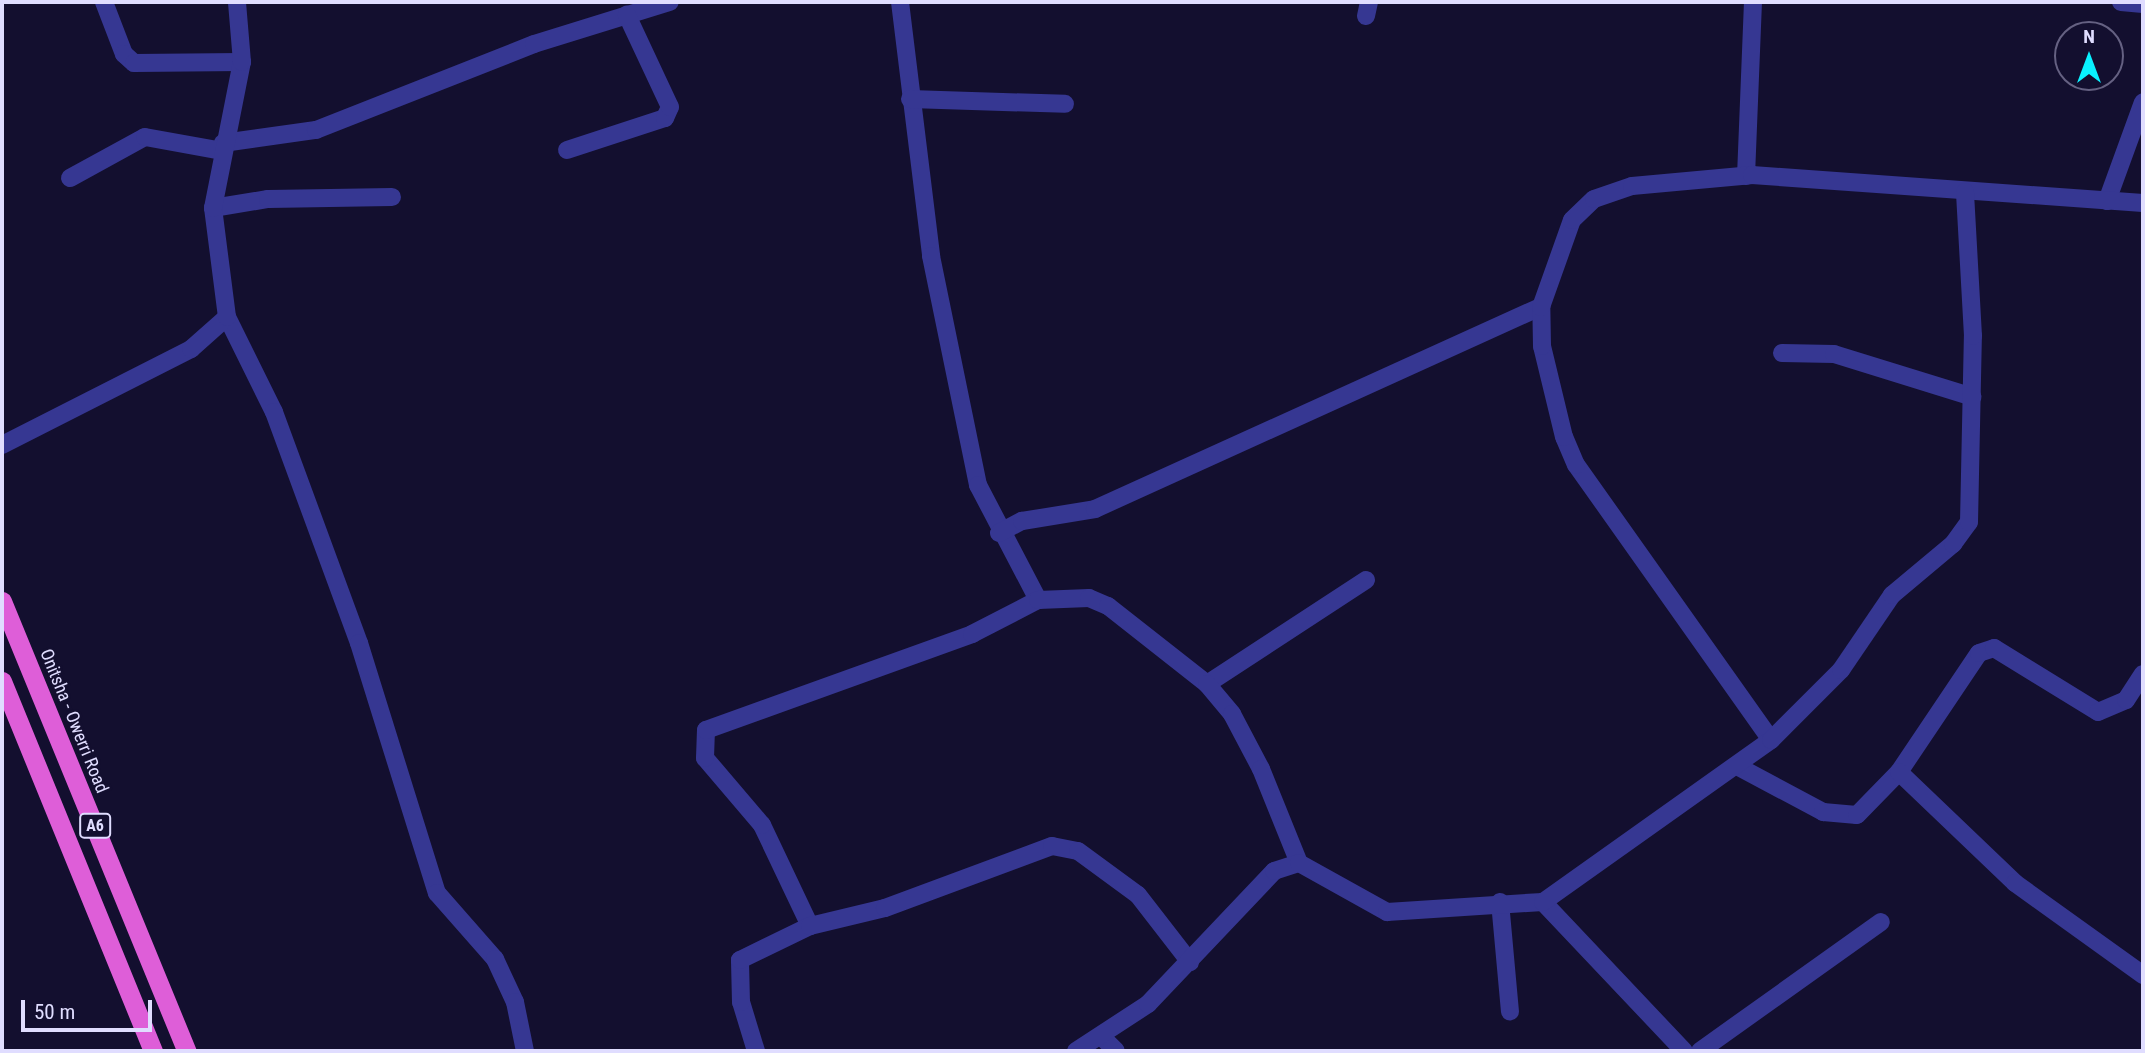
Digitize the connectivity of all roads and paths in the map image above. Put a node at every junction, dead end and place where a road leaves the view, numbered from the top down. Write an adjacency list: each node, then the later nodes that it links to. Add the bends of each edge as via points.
1 (104, 2): 9 (street, via 124,54 134,63)
2 (237, 2): 9 (street)
3 (670, 2): 8 (street)
4 (900, 2): 10 (street)
5 (1753, 2): 15 (street)
6 (2121, 2): 7 (street)
7 (2143, 4)
8 (627, 15): 13 (street, via 316,130); 14 (street, via 670,107 665,118)
9 (242, 62): 13 (street)
10 (910, 99): 12 (street); 27 (street, via 931,256 978,485)
11 (2143, 102): 19 (street)
12 (1065, 104)
13 (222, 147): 16 (street, via 145,137); 21 (street)
14 (567, 149)
15 (1746, 176): 17 (street); 22 (street, via 1670,181 1594,199 1559,245)
16 (70, 178)
17 (1965, 192): 19 (street); 25 (street)
18 (392, 197): 21 (street, via 268,199)
19 (2108, 201): 20 (street)
20 (2143, 203)
21 (213, 208): 23 (street)
22 (1541, 307): 27 (street, via 1095,509 1022,521); 34 (street, via 1550,387 1576,465)
23 (227, 317): 26 (street, via 191,349); 48 (street, via 274,412 359,643 438,893 495,959 515,1002)
24 (1782, 353): 25 (street, via 1834,354)
25 (1973, 397): 34 (street, via 1969,522 1953,544 1892,594 1841,670)
26 (2, 444)
27 (999, 533): 29 (street)
28 (1366, 580): 33 (street)
29 (1038, 600): 33 (street, via 1089,598 1108,606); 41 (street, via 972,634 706,730 705,758 762,825)
30 (2, 601): 47 (highway, Onitsha - Owerri Road / A6)
31 (2143, 674): 36 (street, via 2126,700 2098,712 1994,648 1979,653)
32 (2, 681): 46 (highway, A6)
33 (1207, 684): 37 (street, via 1249,747)
34 (1771, 740): 35 (street)
35 (1737, 766): 36 (street, via 1837,817 1857,815); 38 (street)
36 (1899, 772): 43 (street, via 2015,883)
37 (1299, 863): 39 (street, via 1387,912); 42 (street, via 1274,871)
38 (1543, 901): 39 (street); 52 (street)
39 (1500, 902): 44 (street)
40 (1881, 922): 53 (street)
41 (810, 926): 42 (street, via 885,908 1062,844 1138,895); 49 (street, via 740,960 741,1002)
42 (1190, 962): 45 (street)
43 (2143, 975)
44 (1510, 1012)
45 (1103, 1038): 50 (street); 51 (street)
46 (153, 1051)
47 (187, 1051)
48 (525, 1051)
49 (756, 1051)
50 (1076, 1051)
51 (1116, 1051)
52 (1684, 1051)
53 (1700, 1051)

